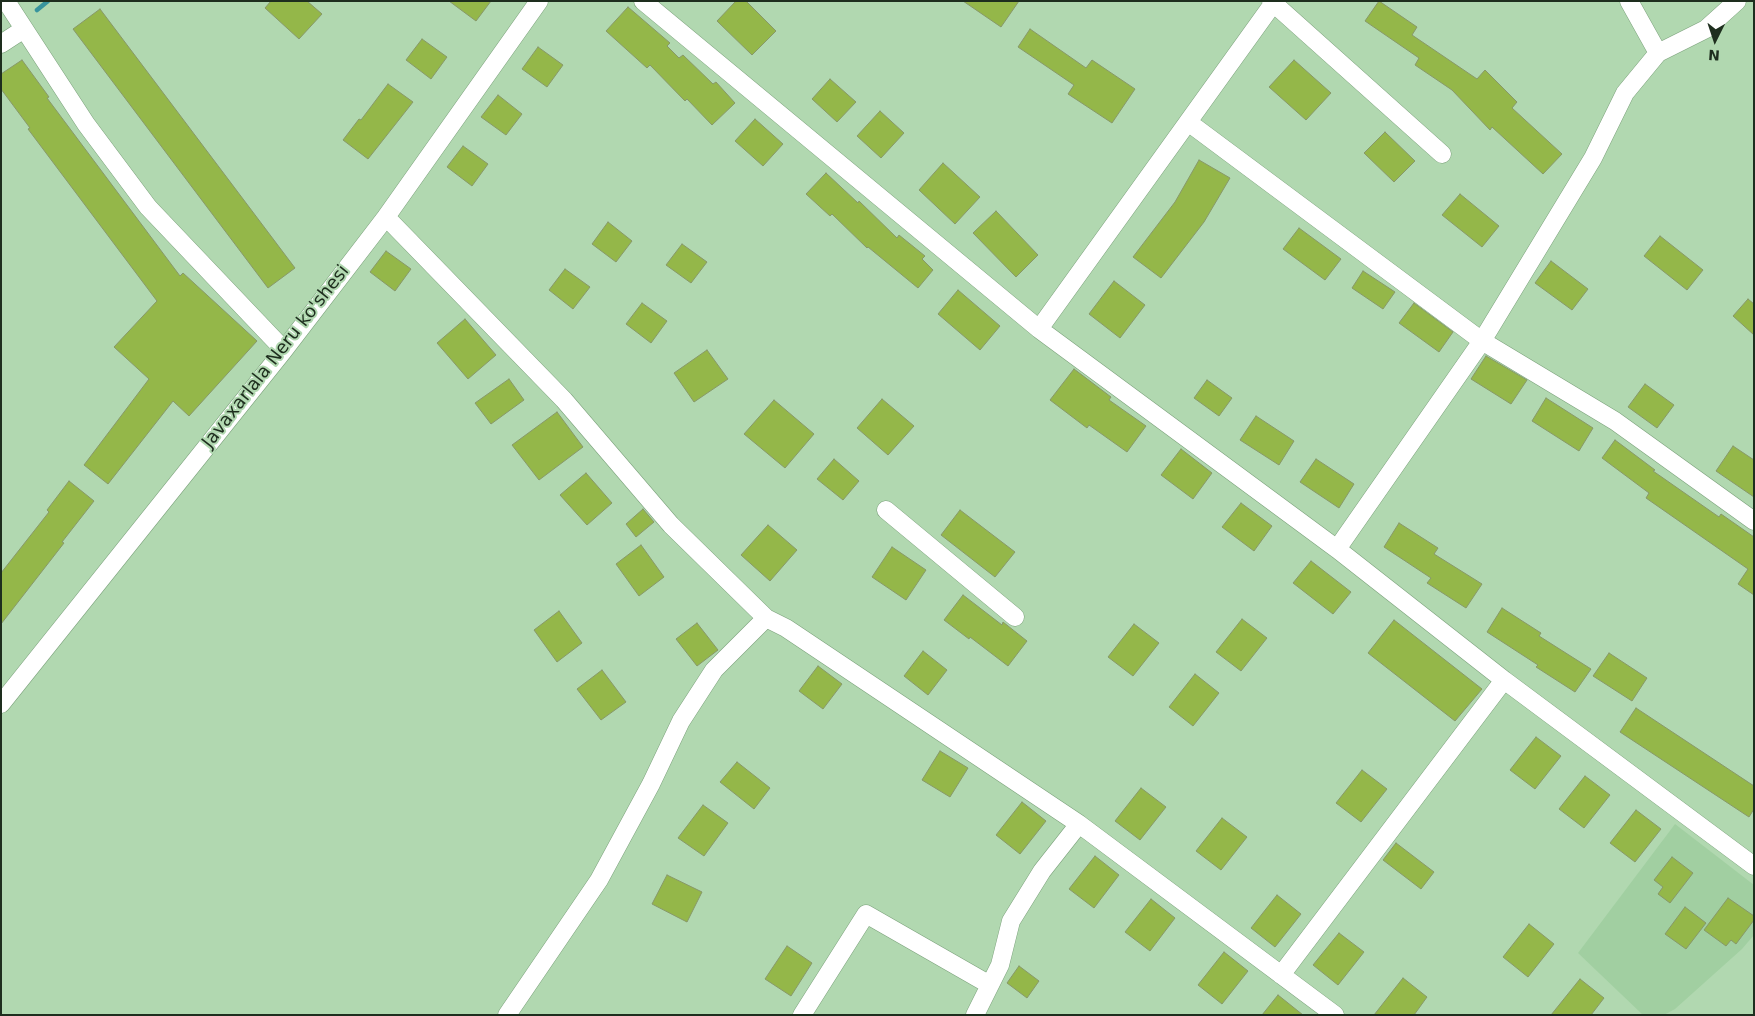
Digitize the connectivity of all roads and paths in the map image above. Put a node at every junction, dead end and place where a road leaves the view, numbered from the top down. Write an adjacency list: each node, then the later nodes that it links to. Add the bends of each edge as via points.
1 (6, 1): 7 (street)
2 (539, 1): 12 (street, Javaxarlala Neru ko'shesi)
3 (643, 1): 13 (street)
4 (1629, 1): 9 (street)
5 (1737, 1): 9 (street, via 1706,29)
6 (1273, 2): 10 (street); 11 (street)
7 (24, 29): 8 (street); 15 (street, via 86,124 148,207)
8 (1, 44)
9 (1658, 53): 14 (street, via 1625,93 1593,158)
10 (1188, 122): 13 (street); 14 (street)
11 (1442, 154)
12 (386, 217): 15 (street, Javaxarlala Neru ko'shesi); 20 (street, via 564,400 671,525)
13 (1039, 329): 18 (street)
14 (1482, 341): 17 (street, via 1615,421); 18 (street)
15 (284, 350): 22 (street, Javaxarlala Neru ko'shesi)
16 (886, 510): 19 (street)
17 (1754, 521)
18 (1337, 549): 21 (street)
19 (1015, 617)
20 (766, 618): 23 (street, via 786,628); 27 (street, via 708,679 681,721 599,880)
21 (1504, 680): 24 (street); 25 (street)
22 (1, 704)
23 (1079, 824): 25 (street); 26 (street, via 1042,871 1011,921 1000,965)
24 (1754, 866)
25 (1281, 975): 30 (street)
26 (990, 985): 28 (street, via 866,914); 29 (street)
27 (507, 1015)
28 (802, 1015)
29 (975, 1015)
30 (1335, 1015)

